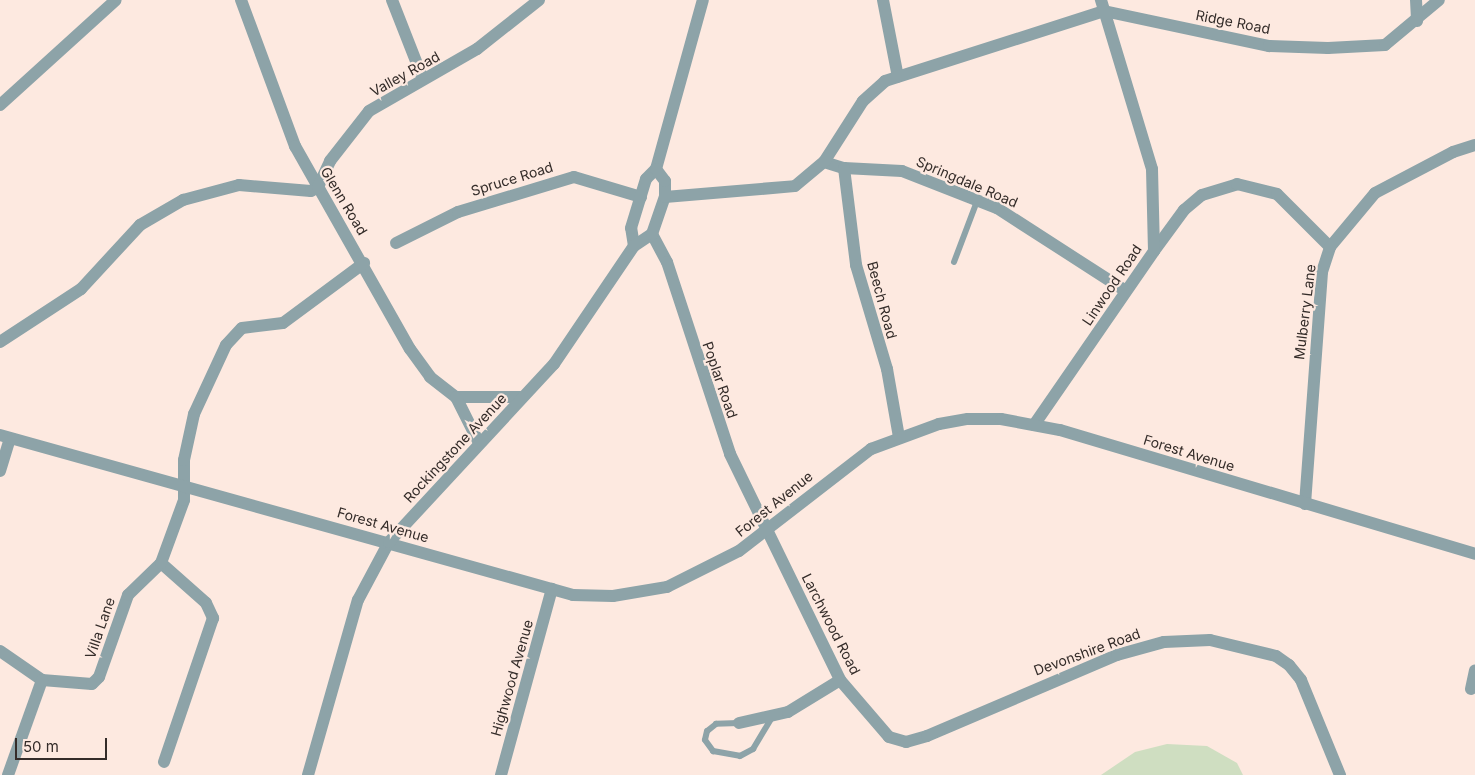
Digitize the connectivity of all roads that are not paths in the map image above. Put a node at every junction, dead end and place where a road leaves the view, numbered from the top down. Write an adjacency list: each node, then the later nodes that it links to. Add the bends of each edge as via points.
1 (116, 0): 13 (street)
2 (241, 0): 18 (street, Glenn Road, via 295,146)
3 (392, 0): 12 (street)
4 (539, 0): 12 (street, Valley Road, via 477,49)
5 (703, 0): 17 (street)
6 (883, 0): 11 (street)
7 (1416, 0): 10 (street)
8 (1439, 0): 10 (street, Ridge Road)
9 (1102, 6): 10 (street, Ridge Road, via 1269,46 1328,48 1385,45); 11 (street, Ridge Road); 26 (street, Linwood Road, via 1152,169)
10 (1417, 21)
11 (898, 77): 15 (street, Ridge Road, via 863,101)
12 (423, 79): 18 (street, Valley Road, via 370,111 330,161)
13 (0, 105)
14 (1475, 145): 25 (street, Mulberry Lane, via 1453,152 1375,193)
15 (824, 162): 16 (street, Springdale Road); 20 (street, via 795,186)
16 (844, 168): 21 (street, Springdale Road, via 902,171); 35 (street, Beech Road, via 856,265 887,369)
17 (656, 169): 19 (street, via 646,179); 20 (street, via 665,181)
18 (318, 187): 28 (street, Glenn Road); 30 (street, via 310,191 239,185 183,200 140,225 81,289)
19 (641, 197): 23 (street, Spruce Road, via 574,177 458,212); 24 (street, via 631,228)
20 (665, 197): 22 (street)
21 (977, 201): 27 (lane); 29 (street, Springdale Road, via 1033,229 1070,259)
22 (652, 234): 24 (street, Rockingstone Avenue); 40 (street, Poplar Road, via 667,262 730,454)
23 (396, 243)
24 (634, 246): 32 (street, Rockingstone Avenue, via 578,335)
25 (1330, 247): 26 (street, via 1277,194 1237,184 1202,195 1184,210); 39 (street, Mulberry Lane, via 1322,272)
26 (1154, 251): 29 (street, Linwood Road)
27 (954, 262)
28 (364, 263): 31 (street, Glenn Road, via 410,349 430,377); 38 (street, Villa Lane, via 283,323 242,328 226,345 194,414 184,460)
29 (1126, 291): 33 (street, Linwood Road)
30 (0, 342)
31 (456, 397): 32 (street); 36 (street, Glenn Road)
32 (522, 397): 36 (street, Rockingstone Avenue)
33 (1034, 425): 35 (street, Forest Avenue, via 968,419); 39 (street, Forest Avenue)
34 (5, 437): 37 (street); 38 (street, Forest Avenue)
35 (899, 437): 40 (street, Forest Avenue, via 871,449 830,478)
36 (479, 443): 41 (street, Rockingstone Avenue)
37 (0, 471)
38 (184, 487): 41 (street, Forest Avenue); 43 (street, Villa Lane, via 184,500)
39 (1305, 504): 42 (street, Forest Avenue)
40 (768, 532): 44 (street, Forest Avenue, via 710,567 667,587 613,596); 48 (street, Larchwood Road)
41 (389, 542): 44 (street, Forest Avenue); 55 (street, Rockingstone Avenue, via 358,600)
42 (1475, 554)
43 (161, 564): 47 (street, Villa Lane, via 128,595 99,677 92,684); 53 (street, via 206,603 213,618 213,630)
44 (552, 589): 56 (street, Highwood Avenue)
45 (0, 651): 47 (street)
46 (1475, 670): 49 (street)
47 (42, 680): 54 (street)
48 (840, 680): 50 (street); 52 (street, Larchwood Road, via 889,737)
49 (1471, 689)
50 (771, 719): 51 (street); 51 (lane, via 753,749 740,756 713,751 705,740 706,731 716,724)
51 (738, 723)
52 (900, 741): 57 (street, Devonshire Road, via 927,736 1116,655 1164,642 1210,640 1276,656 1289,664 1302,680)
53 (164, 762)
54 (8, 775)
55 (308, 775)
56 (501, 775)
57 (1340, 775)

